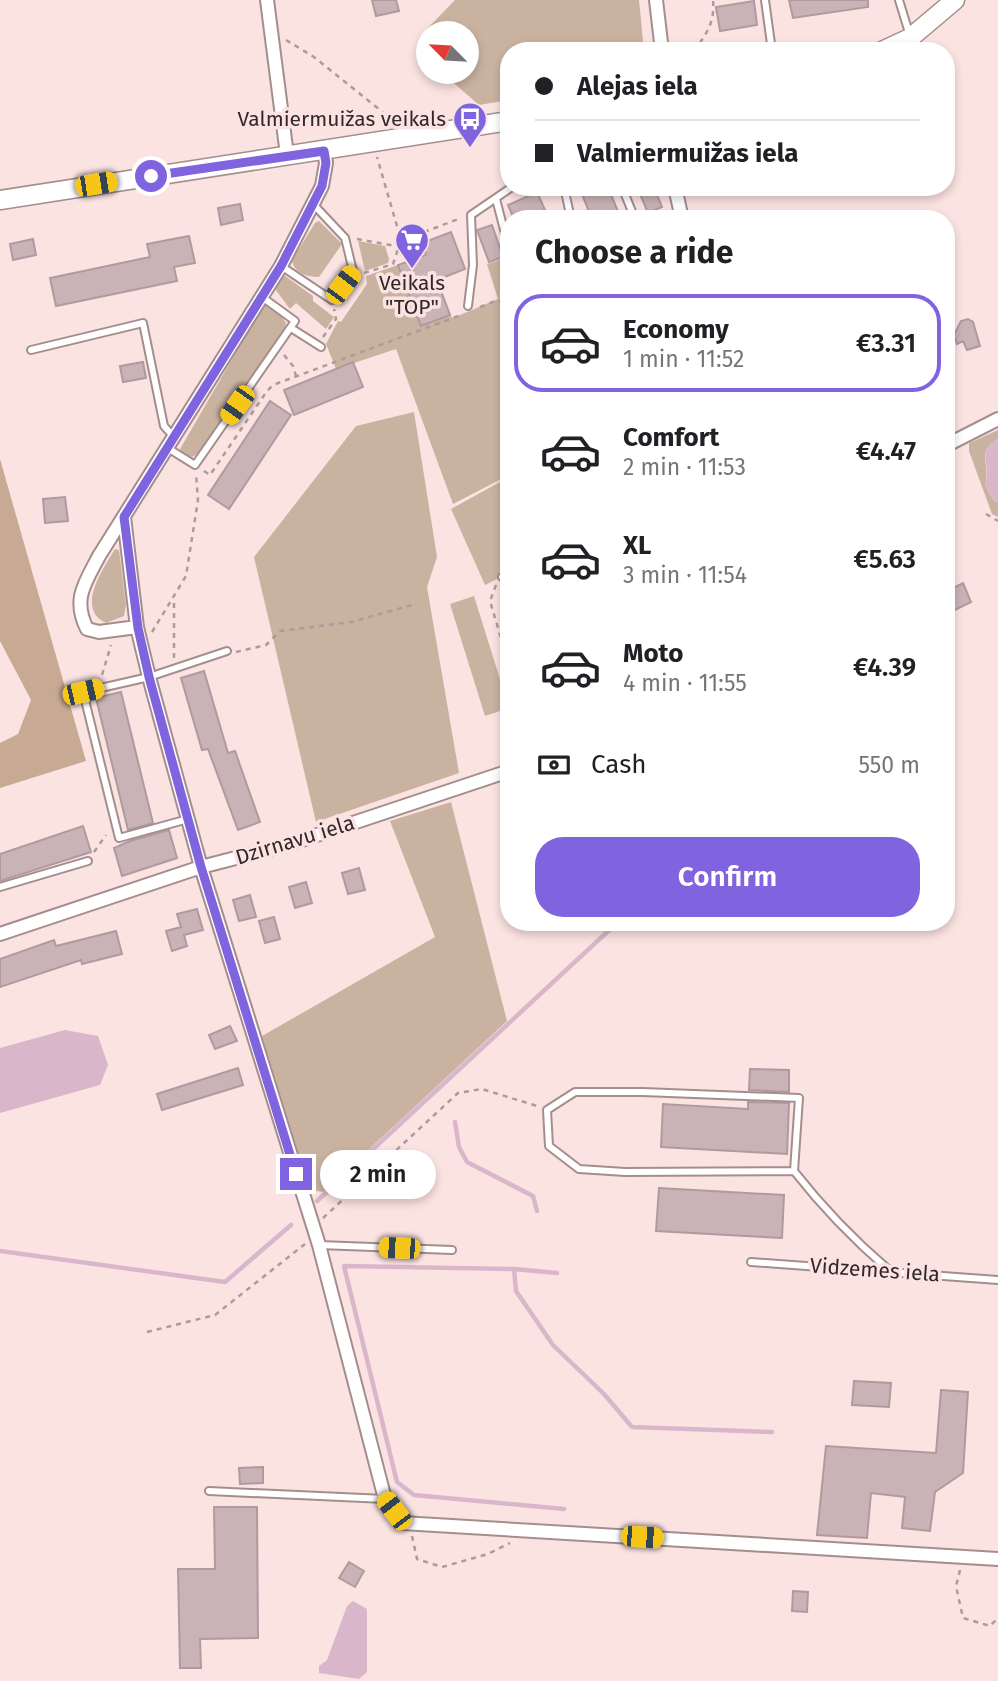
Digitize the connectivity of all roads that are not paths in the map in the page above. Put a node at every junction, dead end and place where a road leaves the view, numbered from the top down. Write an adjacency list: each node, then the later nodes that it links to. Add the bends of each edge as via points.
1 (267, 0): 12 (street)
2 (656, 0): 7 (street)
3 (765, 0): 8 (lane)
4 (899, 0): 6 (lane)
5 (955, 0): 6 (main road)
6 (910, 37): 9 (main road)
7 (661, 42)
8 (771, 42)
9 (900, 42)
10 (500, 122): 11 (main road)
11 (324, 151): 12 (main road); 16 (street, via 325,173)
12 (287, 155): 15 (main road)
13 (500, 196): 14 (lane)
14 (496, 199): 17 (lane); 20 (lane, via 471,215)
15 (0, 200)
16 (314, 205): 18 (street); 18 (lane, via 348,244 354,271 332,300)
17 (500, 214)
18 (281, 266): 19 (street)
19 (260, 296): 21 (lane, via 295,321); 25 (street)
20 (471, 308)
21 (291, 328): 22 (lane); 25 (lane, via 195,465)
22 (319, 346)
23 (31, 350): 25 (lane, via 143,323)
24 (998, 419): 26 (street)
25 (170, 441): 27 (street)
26 (955, 441)
27 (124, 517): 28 (street); 28 (street, via 99,556 79,603 80,615 87,629 99,632)
28 (138, 628): 30 (street)
29 (227, 651): 30 (lane)
30 (149, 677): 32 (street); 32 (lane, via 83,692 119,838)
31 (500, 774): 34 (street, Dzirnavu iela, via 290,844)
32 (188, 819): 34 (street)
33 (88, 861): 35 (lane)
34 (201, 867): 36 (street, Dzirnavu iela); 38 (street)
35 (0, 887)
36 (0, 934)
37 (794, 1171): 37 (lane, via 579,1169 549,1146 547,1110 575,1093 799,1098); 41 (lane, via 857,1243)
38 (316, 1236): 39 (lane); 44 (street)
39 (452, 1250)
40 (751, 1262): 41 (lane, Vidzemes iela)
41 (889, 1270): 42 (lane, Vidzemes iela)
42 (998, 1280)
43 (209, 1491): 44 (lane)
44 (385, 1499): 45 (street, via 402,1522)
45 (998, 1559)

